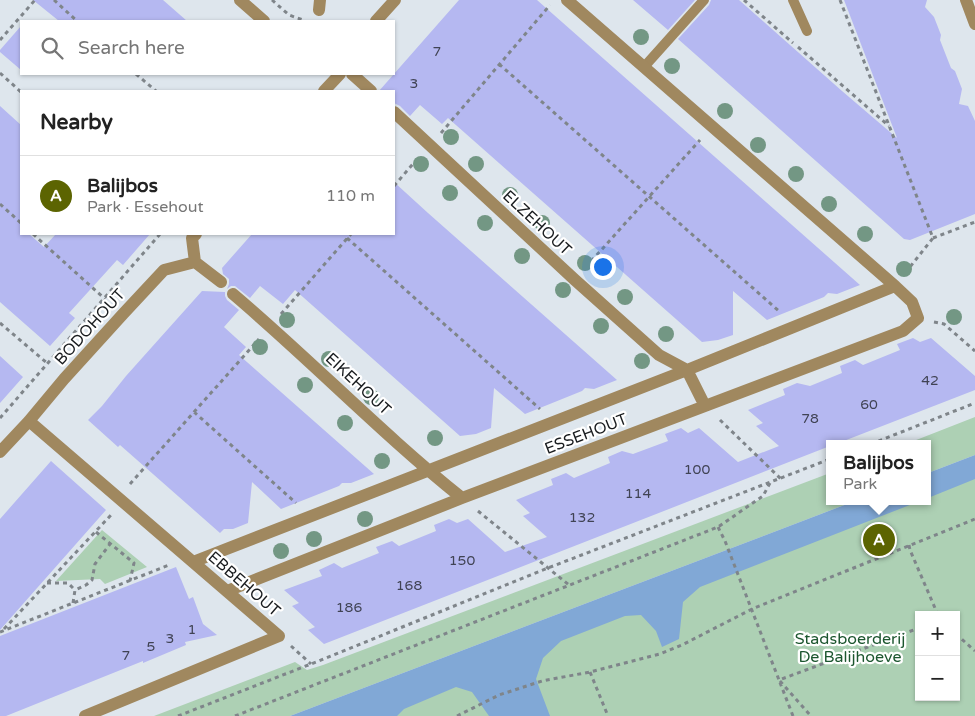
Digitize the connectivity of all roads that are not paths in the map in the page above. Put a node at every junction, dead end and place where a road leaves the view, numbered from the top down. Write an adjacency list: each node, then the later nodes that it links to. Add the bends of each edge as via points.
1 (240, 0): 7 (street)
2 (395, 0): 8 (street)
3 (567, 0): 11 (street)
4 (704, 0): 11 (lane)
5 (793, 0): 10 (lane)
6 (966, 0): 9 (street)
7 (263, 20)
8 (377, 20)
9 (975, 24)
10 (807, 31)
11 (644, 67): 20 (street)
12 (339, 75): 14 (street)
13 (353, 75): 15 (street)
14 (325, 90)
15 (370, 90)
16 (395, 113): 22 (street, ELZEHOUT, via 659,355)
17 (195, 235): 18 (street, via 192,238)
18 (195, 262): 19 (street); 24 (street, BODOHOUT, via 164,270)
19 (221, 282)
20 (896, 286): 22 (street, ESSEHOUT); 23 (street, ESSEHOUT, via 912,302 918,318 903,331)
21 (233, 294): 26 (street, EIKEHOUT)
22 (687, 370): 23 (street); 26 (street, ESSEHOUT)
23 (705, 406): 27 (street, ESSEHOUT)
24 (29, 420): 25 (street, BODOHOUT); 28 (street, EBBEHOUT)
25 (0, 452)
26 (427, 471): 27 (street, EIKEHOUT); 28 (street, ESSEHOUT)
27 (462, 498): 29 (street, ESSEHOUT)
28 (191, 560): 29 (street, EBBEHOUT)
29 (227, 591): 30 (street, EBBEHOUT, via 279,636)
30 (86, 716)

